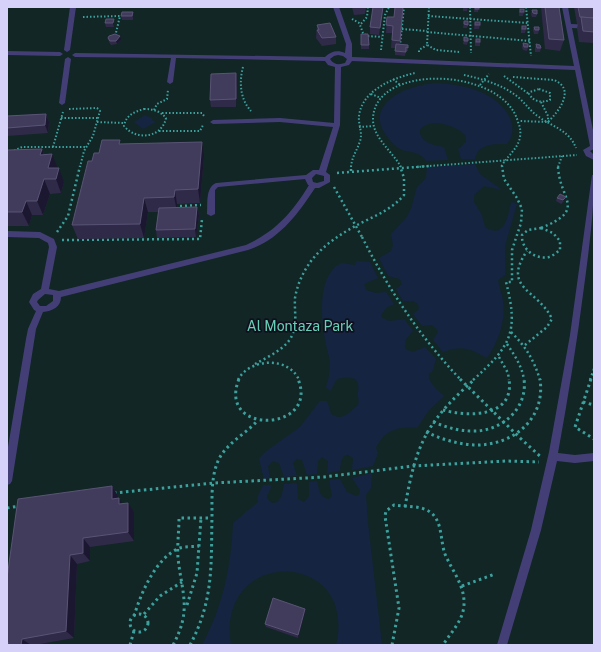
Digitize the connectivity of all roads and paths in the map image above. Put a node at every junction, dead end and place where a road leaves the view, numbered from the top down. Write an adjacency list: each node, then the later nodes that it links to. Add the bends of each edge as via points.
1 (73, 7): 12 (lane)
2 (336, 7): 36 (lane, via 349,44)
3 (368, 7): 15 (path, via 367,17)
4 (389, 7): 22 (path, via 385,15)
5 (404, 7): 19 (path)
6 (429, 7): 11 (path)
7 (470, 7): 14 (path)
8 (521, 7): 9 (path)
9 (526, 7): 16 (path)
10 (565, 7): 17 (lane)
11 (428, 16): 14 (path); 20 (path)
12 (71, 17): 23 (path, via 120,16); 27 (lane)
13 (351, 18): 15 (path)
14 (470, 19): 16 (path); 21 (path)
15 (361, 24): 22 (path, via 362,34)
16 (528, 24): 24 (path)
17 (569, 26): 18 (lane); 40 (lane)
18 (594, 27)
19 (402, 29): 20 (path); 26 (path, via 400,48)
20 (427, 32): 21 (path); 25 (path)
21 (471, 36): 24 (path); 25 (path, via 471,53 439,50)
22 (382, 37): 28 (path)
23 (115, 38)
24 (530, 41): 34 (path, via 531,57)
25 (427, 45): 33 (path, via 419,50)
26 (404, 48)
27 (67, 50): 30 (lane); 31 (lane, via 73,50)
28 (380, 51)
29 (7, 53): 30 (lane)
30 (60, 54): 37 (lane, via 60,58)
31 (75, 55): 32 (lane); 37 (lane)
32 (174, 56): 35 (lane); 48 (lane)
33 (419, 56)
34 (524, 56)
35 (251, 58): 38 (lane); 62 (path, via 241,71 244,103 250,110)
36 (349, 58): 38 (lane, via 342,53 334,54); 39 (lane, via 347,64); 40 (lane)
37 (68, 59): 57 (lane)
38 (327, 59): 39 (lane)
39 (338, 66): 68 (lane)
40 (577, 68): 72 (lane)
41 (416, 72): 46 (path)
42 (492, 73): 47 (path)
43 (498, 73): 54 (path)
44 (459, 74): 47 (path)
45 (503, 74): 66 (path, via 523,79 549,78 562,84 564,104)
46 (393, 79): 49 (path); 53 (path)
47 (484, 80): 50 (path); 51 (path)
48 (170, 82): 58 (path, via 166,99 157,104)
49 (400, 85): 50 (path, via 435,78 458,79); 55 (path)
50 (480, 85): 63 (path, via 507,102)
51 (505, 89): 52 (path); 66 (path, via 519,98 536,116)
52 (501, 91)
53 (371, 94): 55 (path); 70 (path, via 361,109)
54 (529, 94): 56 (path, via 532,99); 56 (path, via 535,89 550,93 550,100)
55 (381, 98): 69 (path, via 374,110)
56 (541, 102): 66 (path)
57 (62, 103)
58 (154, 110): 59 (path); 67 (path, via 134,112 127,116)
59 (161, 112): 71 (path, via 166,121); 71 (path, via 205,115 200,131)
60 (61, 118): 61 (path); 61 (path, via 64,109 97,108 100,111); 73 (path)
61 (98, 118): 64 (path)
62 (267, 120): 65 (lane); 68 (lane)
63 (520, 121): 66 (path); 80 (path, via 520,140)
64 (97, 122): 67 (path); 74 (path, via 94,136)
65 (213, 122)
66 (548, 122): 77 (path, via 570,136)
67 (123, 123): 71 (path, via 125,130 132,134 143,136)
68 (338, 125): 83 (lane)
69 (373, 126): 70 (path); 81 (path, via 378,138)
70 (360, 127): 82 (path, via 360,140 352,157)
71 (159, 131)
72 (593, 146): 76 (lane, via 586,150)
73 (53, 147): 74 (path); 75 (path, via 22,147)
74 (85, 147): 95 (path, via 68,216)
75 (10, 154)
76 (588, 154): 77 (path); 79 (lane)
77 (578, 155): 78 (path)
78 (563, 156): 80 (path); 91 (path, via 558,164 557,174 568,195 568,208 560,219)
79 (594, 158)
80 (507, 160): 81 (path); 93 (path, via 501,168 502,176 520,201 522,209 521,223)
81 (401, 167): 82 (path); 90 (path, via 404,195 400,201 388,211)
82 (351, 171): 83 (path)
83 (325, 175): 84 (lane, via 312,173); 86 (lane, via 325,184); 90 (path)
84 (308, 176): 86 (lane); 87 (lane, via 216,185 212,188)
85 (594, 177): 115 (lane, via 573,335)
86 (313, 185): 98 (lane, via 286,224 269,237 248,247)
87 (208, 205): 88 (path); 89 (lane); 95 (path, via 200,239)
88 (180, 206)
89 (211, 214)
90 (356, 226): 104 (path, via 322,249 306,268 297,291 296,326 291,337 280,349); 106 (path, bridge, via 396,301 432,349)
91 (541, 228): 94 (path, via 529,229); 96 (path, via 557,237 560,241 560,250 546,257)
92 (7, 234): 95 (lane, via 40,235)
93 (516, 234): 94 (path); 100 (path, via 511,259 512,282 506,282 513,310)
94 (521, 236): 96 (path, via 521,244)
95 (50, 239): 97 (lane, via 53,247)
96 (527, 251): 102 (path, via 518,265 519,282 547,308 552,319 547,329)
97 (45, 291): 98 (lane, via 53,291); 99 (lane, via 37,295 33,302)
98 (57, 295): 99 (lane, via 57,302 54,305)
99 (41, 309): 117 (lane, via 31,334)
100 (511, 332): 101 (path); 102 (path)
101 (507, 344): 103 (path); 111 (path, via 519,360 525,378 523,396 514,413 499,425 478,431 455,430)
102 (525, 345): 112 (path, via 534,358 540,374 542,394 535,414 522,430 501,441 477,445 451,442)
103 (499, 357): 106 (path, bridge); 109 (path, via 509,378 508,392 500,405 478,416 460,416)
104 (255, 364): 110 (path, via 239,378 234,389 234,397 242,412); 110 (path, via 282,364 296,374 302,388 299,404 289,414 277,420)
105 (594, 369): 107 (path)
106 (467, 386): 109 (path, bridge); 115 (path, bridge, via 520,438)
107 (583, 402): 108 (path); 113 (path, via 575,427)
108 (594, 405)
109 (443, 410): 111 (path)
110 (258, 420): 118 (path, via 222,453 215,469)
111 (433, 422): 112 (path)
112 (426, 432): 116 (path, via 418,447)
113 (594, 439)
114 (594, 458): 115 (lane)
115 (552, 460): 116 (path); 139 (lane, via 525,570)
116 (413, 466): 118 (path, via 324,477); 121 (path)
117 (7, 481)
118 (214, 483): 119 (path); 124 (path)
119 (112, 494)
120 (22, 506): 122 (path)
121 (405, 507): 129 (path, via 422,509 434,516 438,523 445,556); 137 (path, via 394,505 386,511 385,516 399,608)
122 (7, 508)
123 (201, 518): 124 (path); 125 (path); 126 (path, via 180,518)
124 (212, 518): 136 (path, via 211,587 204,619)
125 (199, 546): 126 (path); 130 (path, via 196,585)
126 (178, 549): 128 (path); 132 (path, via 150,576)
127 (495, 574): 129 (path)
128 (182, 582): 130 (path); 131 (path, via 160,596)
129 (462, 586): 138 (path, via 463,614 460,623)
130 (187, 605): 135 (path, via 182,628)
131 (144, 614): 132 (path); 133 (path, via 146,627)
132 (134, 616): 133 (path, via 130,624)
133 (134, 631): 134 (path)
134 (130, 645)
135 (174, 645)
136 (190, 645)
137 (392, 645)
138 (443, 645)
139 (502, 645)

